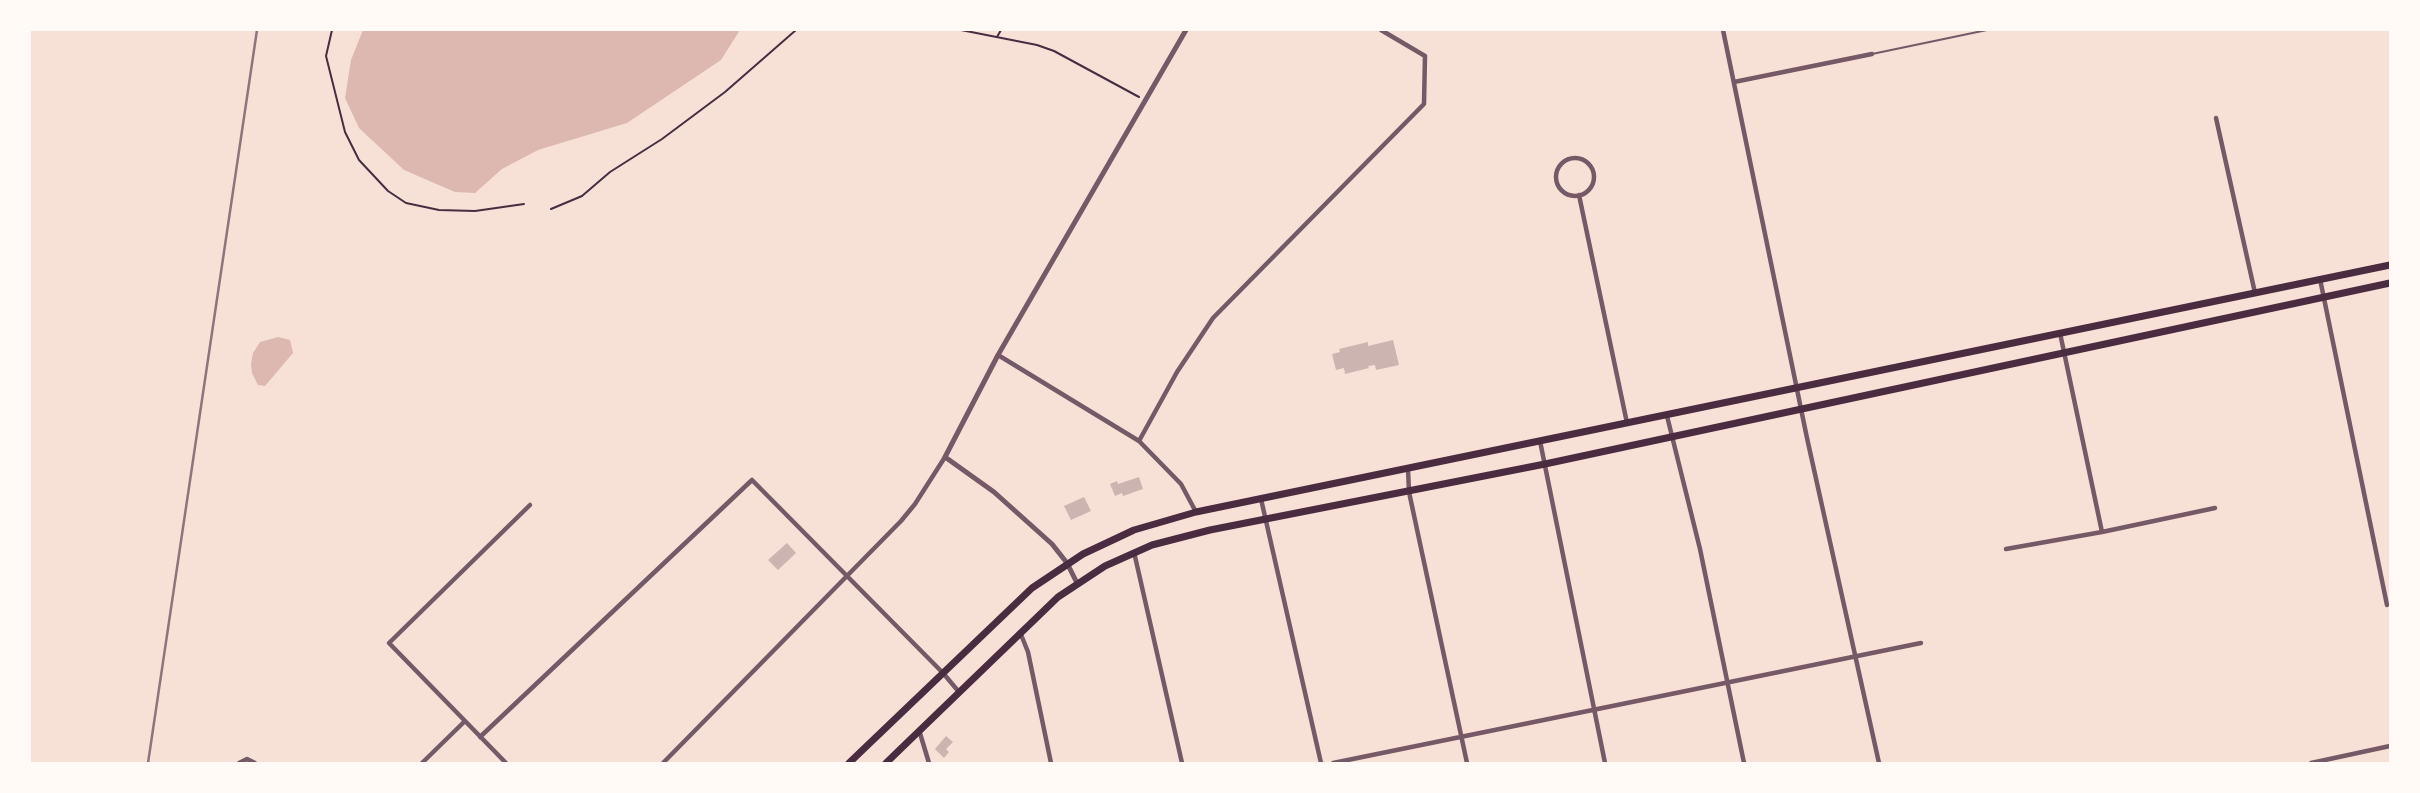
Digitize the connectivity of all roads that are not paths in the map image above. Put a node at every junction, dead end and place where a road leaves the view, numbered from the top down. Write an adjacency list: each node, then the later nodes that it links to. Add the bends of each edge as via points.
1 (1186, 30): 15 (street)
2 (1382, 30): 22 (street, via 1425,56 1424,104 1213,318 1177,372)
3 (1723, 30): 6 (street)
4 (1987, 30): 5 (lane)
5 (1872, 54): 6 (street)
6 (1734, 82): 17 (street)
7 (2216, 118): 12 (street)
8 (1578, 195): 8 (street, via 1564,192 1557,182 1557,170 1570,158 1587,163 1593,173 1591,185); 20 (street)
9 (2390, 265): 10 (main road)
10 (2320, 279): 12 (main road); 13 (street)
11 (2390, 283): 13 (main road)
12 (2255, 293): 14 (main road)
13 (2324, 296): 16 (main road); 39 (street)
14 (2060, 333): 16 (street); 17 (main road)
15 (998, 355): 22 (street); 24 (street)
16 (2065, 355): 18 (main road); 33 (street)
17 (1797, 388): 18 (street); 19 (main road)
18 (1802, 410): 21 (main road); 42 (street)
19 (1667, 416): 20 (main road); 21 (street)
20 (1627, 424): 23 (main road)
21 (1672, 437): 25 (main road); 44 (street, via 1700,549)
22 (1139, 441): 31 (street, via 1181,484)
23 (1540, 441): 25 (street); 26 (main road)
24 (945, 458): 36 (street, via 994,492 1052,544); 37 (street, via 915,504)
25 (1545, 464): 27 (main road); 46 (street)
26 (1408, 469): 27 (street); 28 (main road)
27 (1409, 492): 32 (main road); 49 (street)
28 (1261, 499): 31 (main road); 32 (street)
29 (530, 505): 47 (street, via 389,644)
30 (2215, 508): 33 (street)
31 (1196, 512): 36 (main road, via 1106,541)
32 (1267, 520): 35 (main road, via 1210,530); 62 (street)
33 (2102, 532): 34 (street)
34 (2006, 549)
35 (1134, 552): 38 (main road); 61 (street)
36 (1068, 563): 38 (street); 43 (main road, via 1018,600)
37 (846, 575): 43 (street); 50 (street, via 752,480); 56 (street)
38 (1077, 583): 40 (main road)
39 (2387, 606)
40 (1020, 632): 45 (main road); 60 (street, via 1028,652)
41 (1921, 643): 42 (street)
42 (1855, 656): 44 (street); 67 (street)
43 (943, 672): 45 (street); 57 (main road)
44 (1727, 684): 46 (street); 66 (street)
45 (959, 692): 48 (main road)
46 (1593, 709): 49 (street); 65 (street)
47 (465, 721): 50 (street); 54 (street)
48 (919, 730): 58 (main road); 59 (street)
49 (1460, 736): 63 (street); 64 (street)
50 (480, 737): 55 (street)
51 (2390, 746): 68 (street)
52 (240, 761): 53 (street, via 246,759)
53 (255, 763)
54 (422, 763)
55 (506, 763)
56 (663, 763)
57 (849, 763)
58 (886, 763)
59 (929, 763)
60 (1051, 763)
61 (1182, 763)
62 (1321, 763)
63 (1333, 763)
64 (1466, 763)
65 (1605, 763)
66 (1744, 763)
67 (1879, 763)
68 (2311, 763)

